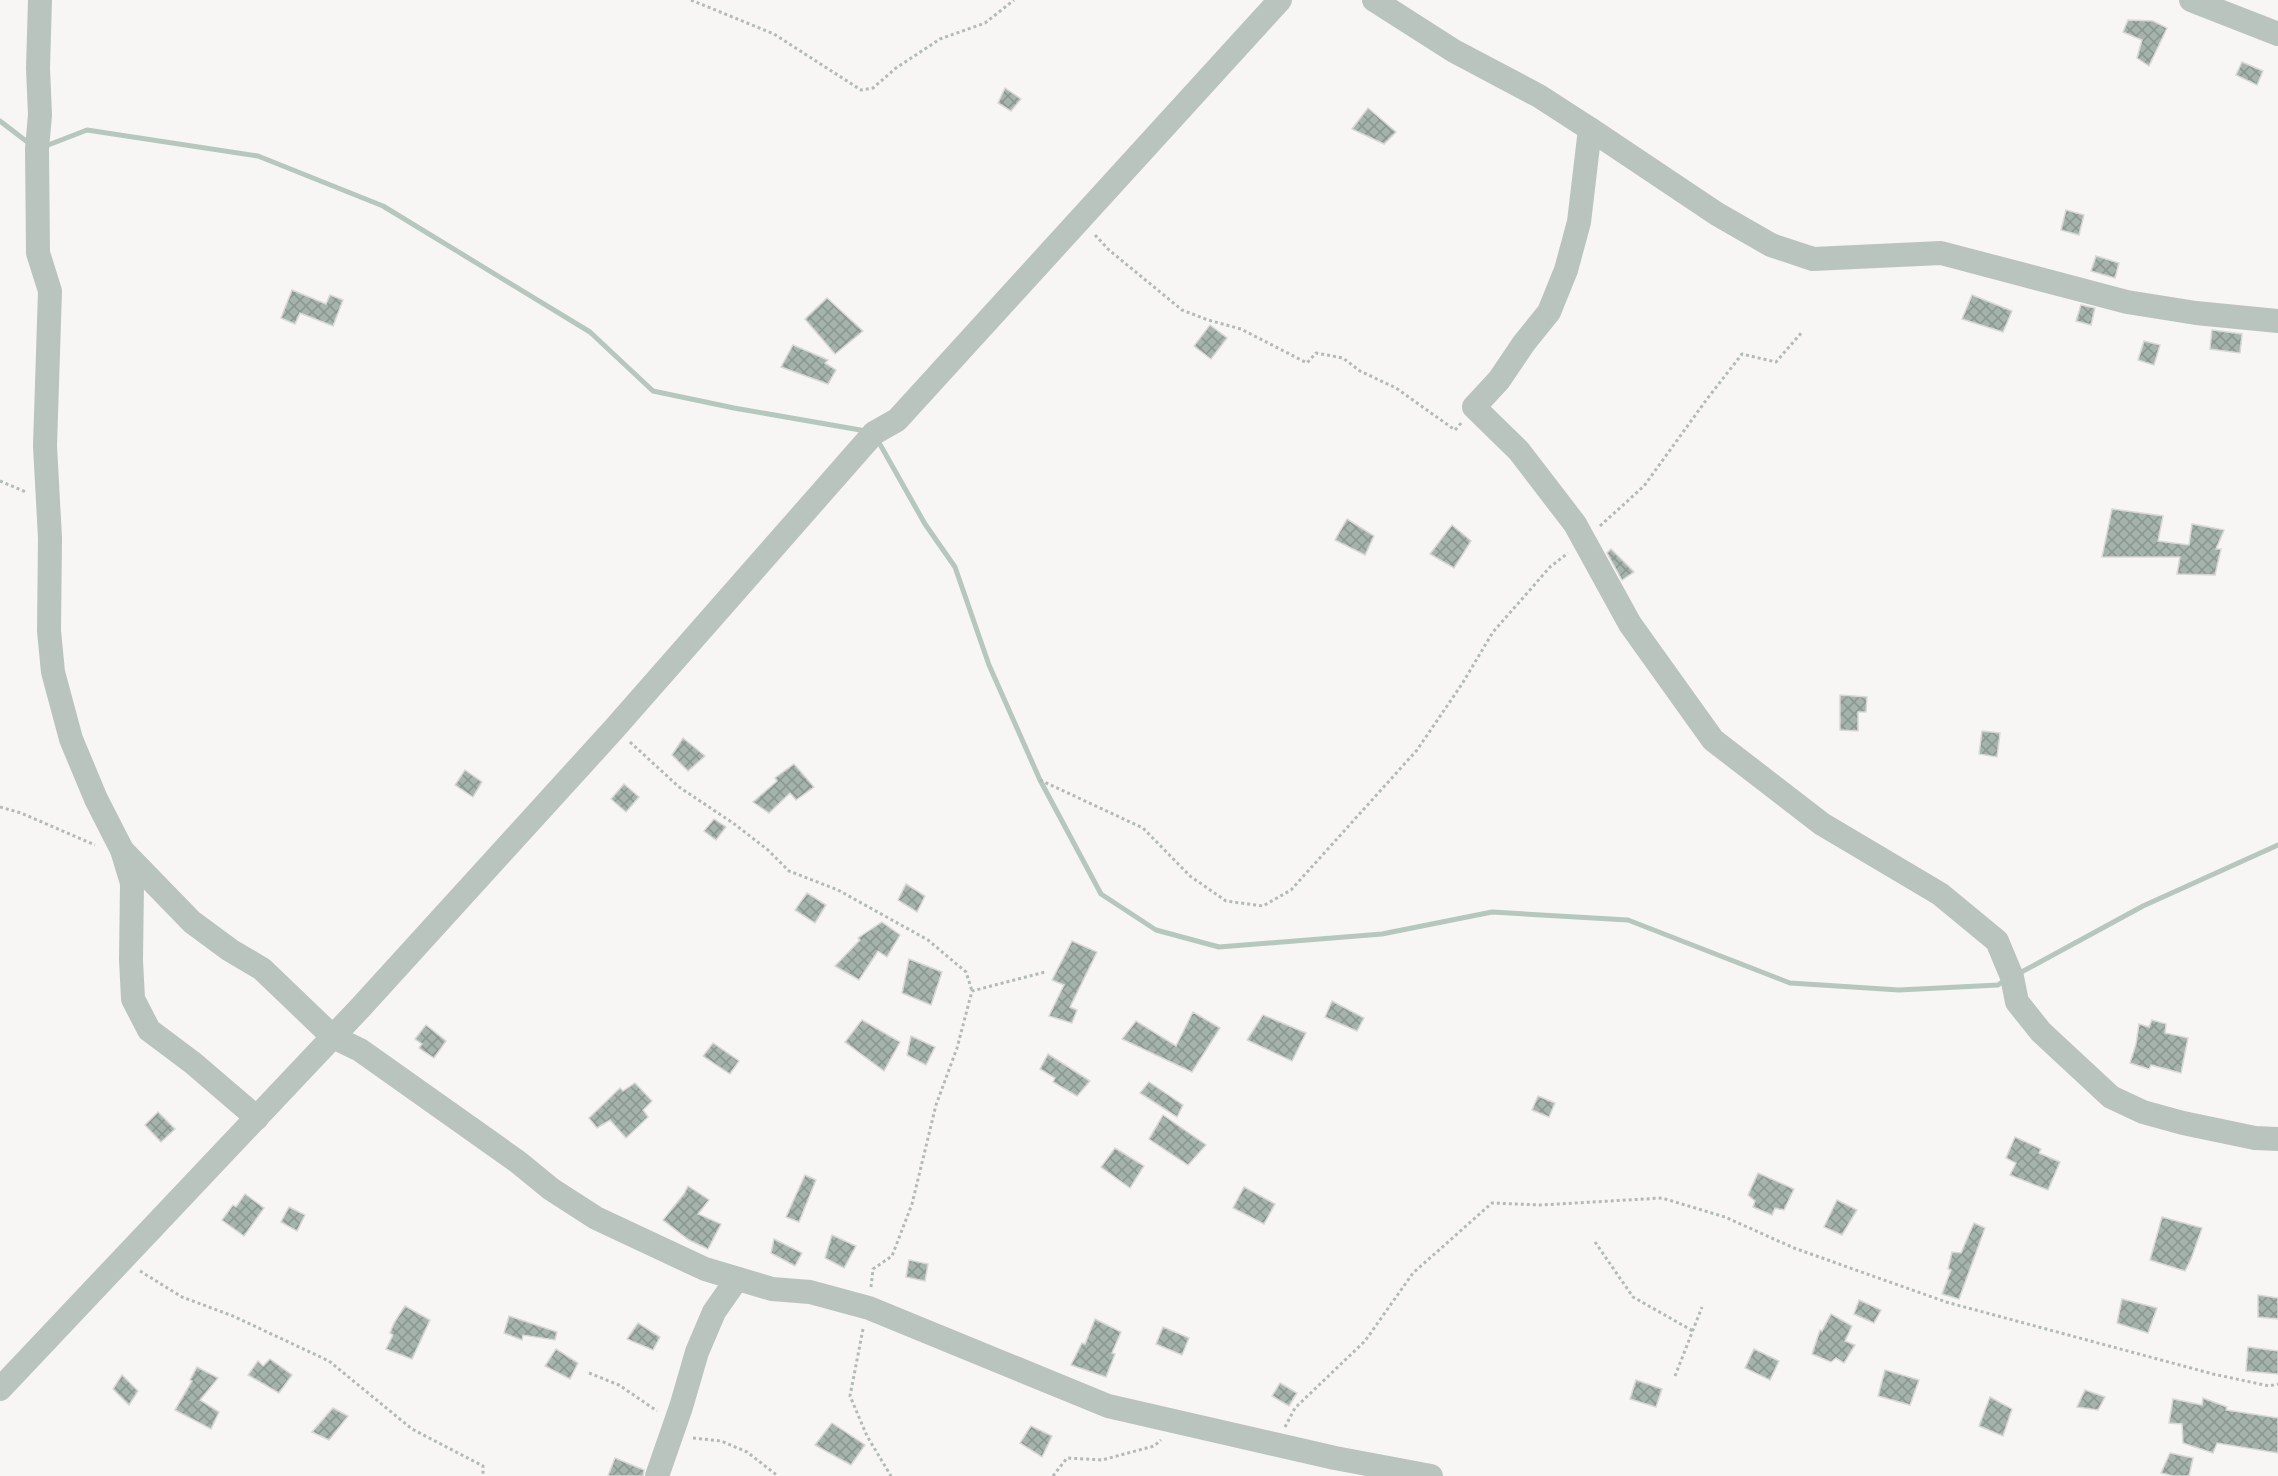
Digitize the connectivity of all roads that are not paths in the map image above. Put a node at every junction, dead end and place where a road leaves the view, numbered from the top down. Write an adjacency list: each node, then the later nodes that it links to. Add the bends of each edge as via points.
1 (40, 0): 8 (street, via 38,253 50,291 45,446 50,538 49,631 57,690 71,739)
2 (1280, 0): 9 (street, via 897,420 874,433 614,729)
3 (1374, 0): 6 (street)
4 (2191, 0): 5 (street)
5 (2278, 34)
6 (1590, 129): 7 (street, via 1717,214 1771,245 1813,259 1941,253 2127,302); 11 (street, via 1579,222 1549,312 1474,407 1518,451 1585,540 1630,624 1713,740 1822,824 1940,894 1997,941 2012,977 2017,1002 2041,1032 2111,1096 2143,1112 2183,1123)
7 (2278, 321)
8 (122, 850): 9 (street, via 192,922 262,969); 10 (street, via 132,883 133,999 148,1030)
9 (333, 1037): 10 (street); 12 (street, via 360,1050 596,1218 705,1269)
10 (257, 1118): 13 (street)
11 (2278, 1139)
12 (737, 1279): 14 (street, via 714,1312 697,1352); 15 (street, via 869,1308 1108,1407)
13 (0, 1389)
14 (657, 1476)
15 (1431, 1476)

